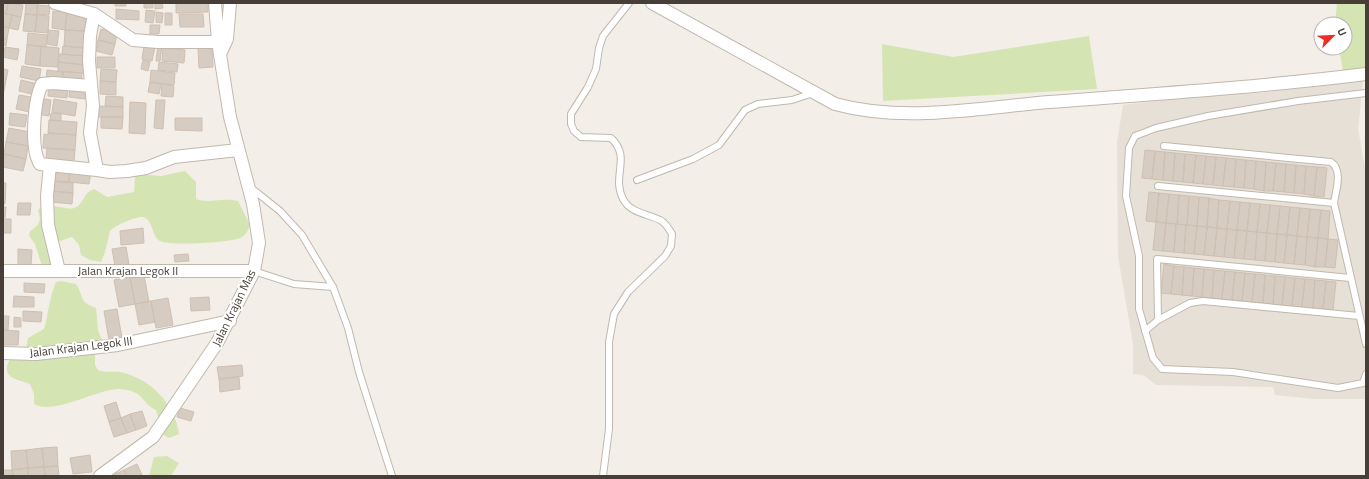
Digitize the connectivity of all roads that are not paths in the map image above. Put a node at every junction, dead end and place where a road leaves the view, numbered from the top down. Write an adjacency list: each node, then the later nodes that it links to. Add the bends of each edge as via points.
1 (54, 3): 6 (street)
2 (215, 3): 7 (street, Jalan Krajan Mas)
3 (230, 3): 7 (street, via 227,39)
4 (629, 3): 34 (lane, via 603,36 596,69 571,114 571,124 581,137 611,138 617,144 621,152 619,178 623,200 630,207 661,221 672,234 671,246 665,256 628,292 614,314 609,342 609,429)
5 (652, 3): 10 (street)
6 (94, 14): 7 (street, via 133,40); 9 (street, via 90,36)
7 (219, 48): 13 (street, Jalan Krajan Mas)
8 (1366, 74): 10 (street, via 1282,85 912,114 858,110 835,104)
9 (91, 86): 14 (street, via 53,83 41,85 34,121 36,149 40,164); 15 (street, via 93,106 90,133)
10 (815, 93): 16 (lane, via 792,100 758,104 745,110 719,145 693,159)
11 (1366, 93): 28 (lane, via 1208,116 1156,128 1135,136 1129,148 1126,196 1139,256 1139,309)
12 (1164, 146): 19 (lane, via 1331,162 1338,171)
13 (238, 150): 15 (street, via 174,157 146,168 127,171); 17 (street, Jalan Krajan Mas)
14 (50, 165): 15 (street); 21 (street, via 48,225)
15 (97, 170)
16 (637, 180)
17 (247, 185): 22 (street, Jalan Krajan Mas, via 253,204 259,243); 24 (lane, via 280,211 302,235)
18 (1158, 186): 19 (lane)
19 (1334, 203): 23 (lane)
20 (3, 270): 21 (street, Jalan Krajan Legok II)
21 (59, 271): 22 (street, Jalan Krajan Legok II)
22 (254, 271): 24 (lane, via 294,284); 27 (street, Jalan Krajan Mas)
23 (1350, 278): 25 (lane); 26 (lane, via 1157,259)
24 (333, 287): 33 (lane, via 348,328)
25 (1359, 316): 26 (lane, via 1203,301 1190,303); 29 (lane)
26 (1158, 320): 28 (lane)
27 (230, 321): 30 (street, Jalan Krajan Legok III, via 118,345 36,354); 32 (street, Jalan Krajan Mas, via 153,437)
28 (1145, 331): 31 (lane, via 1153,358 1162,369 1233,372 1338,388 1363,383)
29 (1366, 344)
30 (3, 353)
31 (1366, 374)
32 (100, 476)
33 (392, 476)
34 (603, 476)

